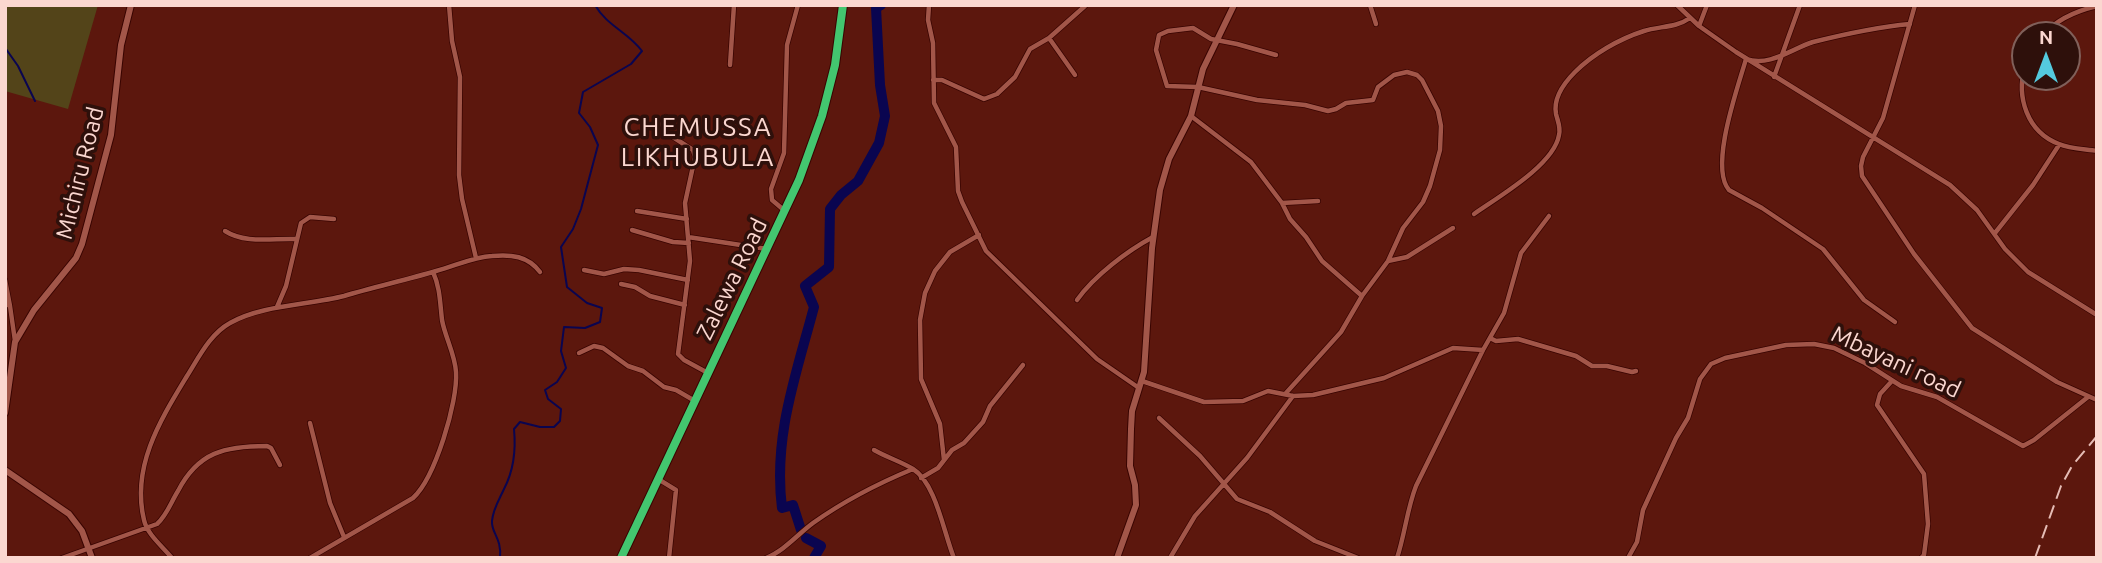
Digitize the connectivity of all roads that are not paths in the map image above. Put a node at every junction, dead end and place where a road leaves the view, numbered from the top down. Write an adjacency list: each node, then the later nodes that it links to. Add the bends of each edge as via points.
1 (131, 5): 70 (street, Michiru Road, via 121,45 113,125 82,244)
2 (449, 5): 54 (street, via 460,77 462,199)
3 (734, 5): 26 (street)
4 (798, 5): 40 (street, via 788,45 784,153 771,195)
5 (844, 5): 40 (highway, Zalewa Road, via 822,116)
6 (929, 5): 29 (street)
7 (1234, 5): 22 (street)
8 (1370, 5): 18 (street)
9 (1677, 5): 16 (street)
10 (1707, 5): 20 (street)
11 (1800, 5): 24 (street)
12 (1915, 5): 19 (street)
13 (1085, 6): 21 (street)
14 (2097, 6): 15 (street)
15 (2079, 8): 17 (street)
16 (1690, 18): 20 (street); 41 (street, via 1643,31 1583,64 1556,101 1560,125 1554,148 1529,175)
17 (2058, 21)
18 (1376, 24)
19 (1910, 24): 24 (street, via 1810,43); 34 (street)
20 (1699, 26): 25 (street)
21 (1049, 38): 27 (street); 29 (street, via 1031,50 1015,77 989,98)
22 (1216, 40): 23 (street); 30 (street); 30 (street, via 1188,28 1158,35 1156,50 1165,84)
23 (1276, 55)
24 (1782, 56): 25 (street, via 1757,63); 28 (street)
25 (1746, 59): 28 (street); 68 (street, via 1724,141 1725,186 1823,249 1864,300)
26 (730, 65)
27 (1075, 75)
28 (1774, 77): 34 (street)
29 (933, 80): 49 (street, via 934,103 956,147 958,191)
30 (1198, 87): 32 (street); 55 (street, via 1328,111 1373,100 1381,83 1401,73 1423,80 1438,111 1440,150 1423,202)
31 (2022, 91): 35 (street, via 2027,117)
32 (1191, 116): 38 (street, via 1251,162); 50 (street, via 1164,174)
33 (666, 117): 44 (street, via 662,124 666,132 695,153 685,203)
34 (1873, 138): 48 (street, via 1951,185); 80 (street, via 1861,166 1866,184 1966,323 2010,354)
35 (2059, 145): 36 (street); 48 (street)
36 (2097, 151)
37 (1318, 201): 38 (street)
38 (1282, 203): 62 (street, via 1322,261)
39 (637, 211): 44 (street)
40 (786, 212): 53 (highway, Zalewa Road)
41 (1474, 214)
42 (1549, 216): 69 (street, via 1521,253 1508,304)
43 (334, 219): 51 (street, via 304,219)
44 (687, 219): 52 (street)
45 (1453, 228): 55 (street, via 1407,257)
46 (632, 230): 52 (street, via 673,242)
47 (225, 231): 51 (street, via 251,239)
48 (1994, 233): 67 (street, via 2028,272)
49 (979, 235): 77 (street, via 990,256 1097,359); 87 (street, via 950,252 934,271 920,320 921,379 940,424)
50 (1153, 237): 63 (street, via 1094,280); 77 (street)
51 (296, 239): 66 (street)
52 (688, 240): 53 (street); 60 (street)
53 (767, 250): 75 (highway, Zalewa Road)
54 (476, 258): 57 (street); 58 (street, via 517,256)
55 (1388, 261): 62 (street)
56 (584, 270): 60 (street, via 604,274 639,270)
57 (433, 272): 66 (street); 95 (street, via 456,370 452,408 433,471 413,498)
58 (540, 272)
59 (5, 280): 64 (street)
60 (688, 280): 65 (street)
61 (621, 284): 65 (street)
62 (1362, 296): 78 (street, via 1336,338)
63 (1077, 300)
64 (8, 304): 70 (street)
65 (685, 304): 75 (street, via 678,354)
66 (277, 308): 94 (street, via 235,320 217,333 160,421 144,469)
67 (2097, 315)
68 (1895, 321)
69 (1490, 338): 71 (street); 74 (street, via 1518,340 1576,356 1592,366)
70 (15, 342): 83 (street, Michiru Road)
71 (1483, 350): 79 (street, via 1452,348 1373,382); 108 (street, via 1416,486)
72 (579, 353): 82 (street, via 594,346 603,348)
73 (1023, 365): 87 (street, via 983,422)
74 (1636, 371)
75 (708, 373): 82 (highway, Zalewa Road)
76 (1891, 382): 80 (street, Mbayani road, via 1930,393 2023,446); 109 (street, Mbayani road, via 1842,351 1814,344 1779,346 1715,362 1700,379 1688,418 1641,515 1637,542); 110 (street, via 1877,405 1924,474 1928,534)
77 (1140, 384): 78 (street, via 1204,402 1243,401 1263,391); 105 (street, via 1132,411 1130,458 1136,505)
78 (1286, 393): 79 (street)
79 (1293, 396): 93 (street)
80 (2088, 397): 81 (street)
81 (2097, 400)
82 (695, 401): 92 (highway, Zalewa Road)
83 (5, 413)
84 (1159, 418): 93 (street)
85 (310, 423): 95 (street, via 330,503)
86 (874, 450): 89 (street)
87 (944, 460): 91 (street)
88 (281, 465): 94 (street, via 267,446 211,454 189,472 162,520)
89 (914, 469): 91 (street); 103 (street, via 884,481 814,523)
90 (5, 470): 96 (street, via 69,513)
91 (920, 478): 104 (street, via 935,500)
92 (657, 479): 101 (highway, Zalewa Road); 102 (street, via 676,490)
93 (1223, 485): 106 (street, via 1195,516); 107 (street, via 1244,503)
94 (146, 528): 96 (street); 99 (street)
95 (344, 537): 100 (street)
96 (88, 547): 97 (street); 98 (street)
97 (62, 558)
98 (92, 558)
99 (172, 558)
100 (310, 558)
101 (621, 558)
102 (669, 558)
103 (766, 558)
104 (954, 558)
105 (1117, 558)
106 (1170, 558)
107 (1358, 558)
108 (1397, 558)
109 (1628, 558)
110 (1922, 558)

